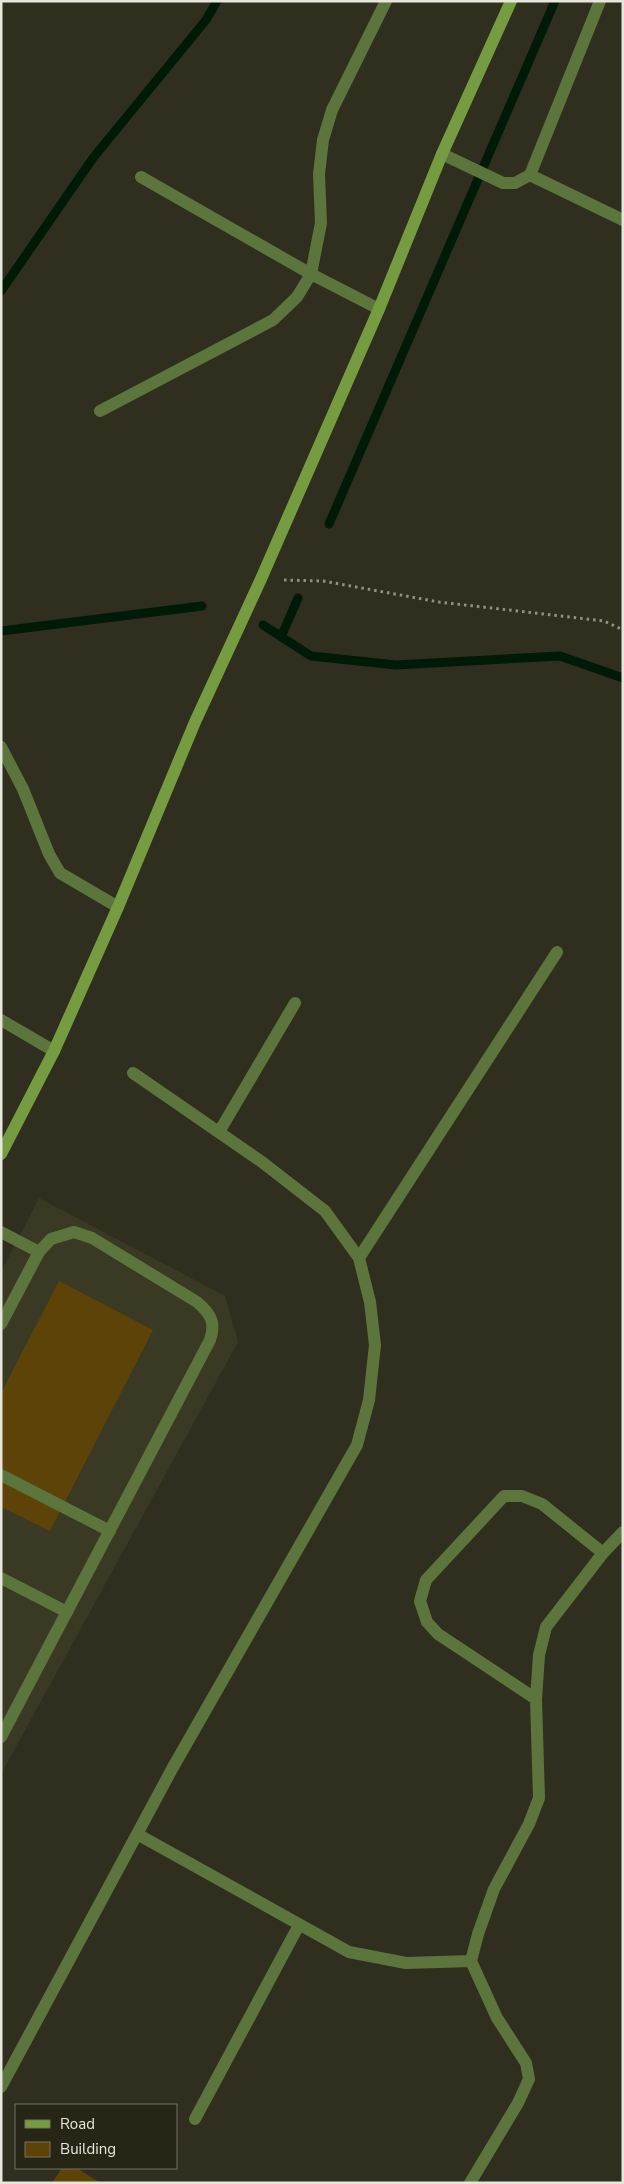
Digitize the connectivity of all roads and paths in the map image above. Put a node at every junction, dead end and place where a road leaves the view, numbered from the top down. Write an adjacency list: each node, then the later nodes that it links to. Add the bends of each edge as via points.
1 (386, 1): 8 (street, via 332,110 323,140 319,174 321,223)
2 (511, 1): 4 (main road)
3 (600, 1): 5 (street)
4 (442, 154): 5 (street, via 503,183 515,183); 9 (main road)
5 (530, 175): 7 (street)
6 (141, 177): 8 (street)
7 (623, 220)
8 (311, 274): 9 (street); 10 (street, via 297,297 273,320)
9 (379, 309): 11 (main road)
10 (100, 412)
11 (260, 579): 12 (path, via 323,581 439,602 604,621); 14 (main road, via 195,722)
12 (623, 630)
13 (1, 747): 14 (street, via 60,873)
14 (118, 907): 18 (main road)
15 (557, 952): 24 (street)
16 (295, 1003): 20 (street)
17 (1, 1020): 18 (street)
18 (54, 1051): 21 (main road)
19 (133, 1073): 20 (street)
20 (219, 1132): 24 (street, via 325,1211)
21 (1, 1154)
22 (1, 1232): 23 (street)
23 (40, 1252): 25 (street); 27 (street, via 51,1239 63,1234 74,1232 92,1238 197,1302 213,1320 210,1340)
24 (359, 1258): 34 (street, via 370,1302 375,1345 369,1400 357,1445)
25 (1, 1324)
26 (1, 1475): 27 (street)
27 (110, 1531): 31 (street)
28 (623, 1532): 29 (street)
29 (603, 1554): 32 (street, via 546,1627 539,1655); 32 (street, via 542,1504 522,1496 504,1496 426,1580 420,1601 427,1622 438,1634)
30 (1, 1578): 31 (street)
31 (67, 1612): 33 (street)
32 (536, 1699): 36 (street, via 539,1798 529,1824 494,1889)
33 (1, 1736)
34 (137, 1834): 35 (street); 37 (street)
35 (299, 1925): 36 (street, via 349,1952 406,1963); 38 (street)
36 (472, 1961): 39 (street, via 497,2018 526,2063 529,2079)
37 (1, 2087)
38 (194, 2119)
39 (470, 2183)

